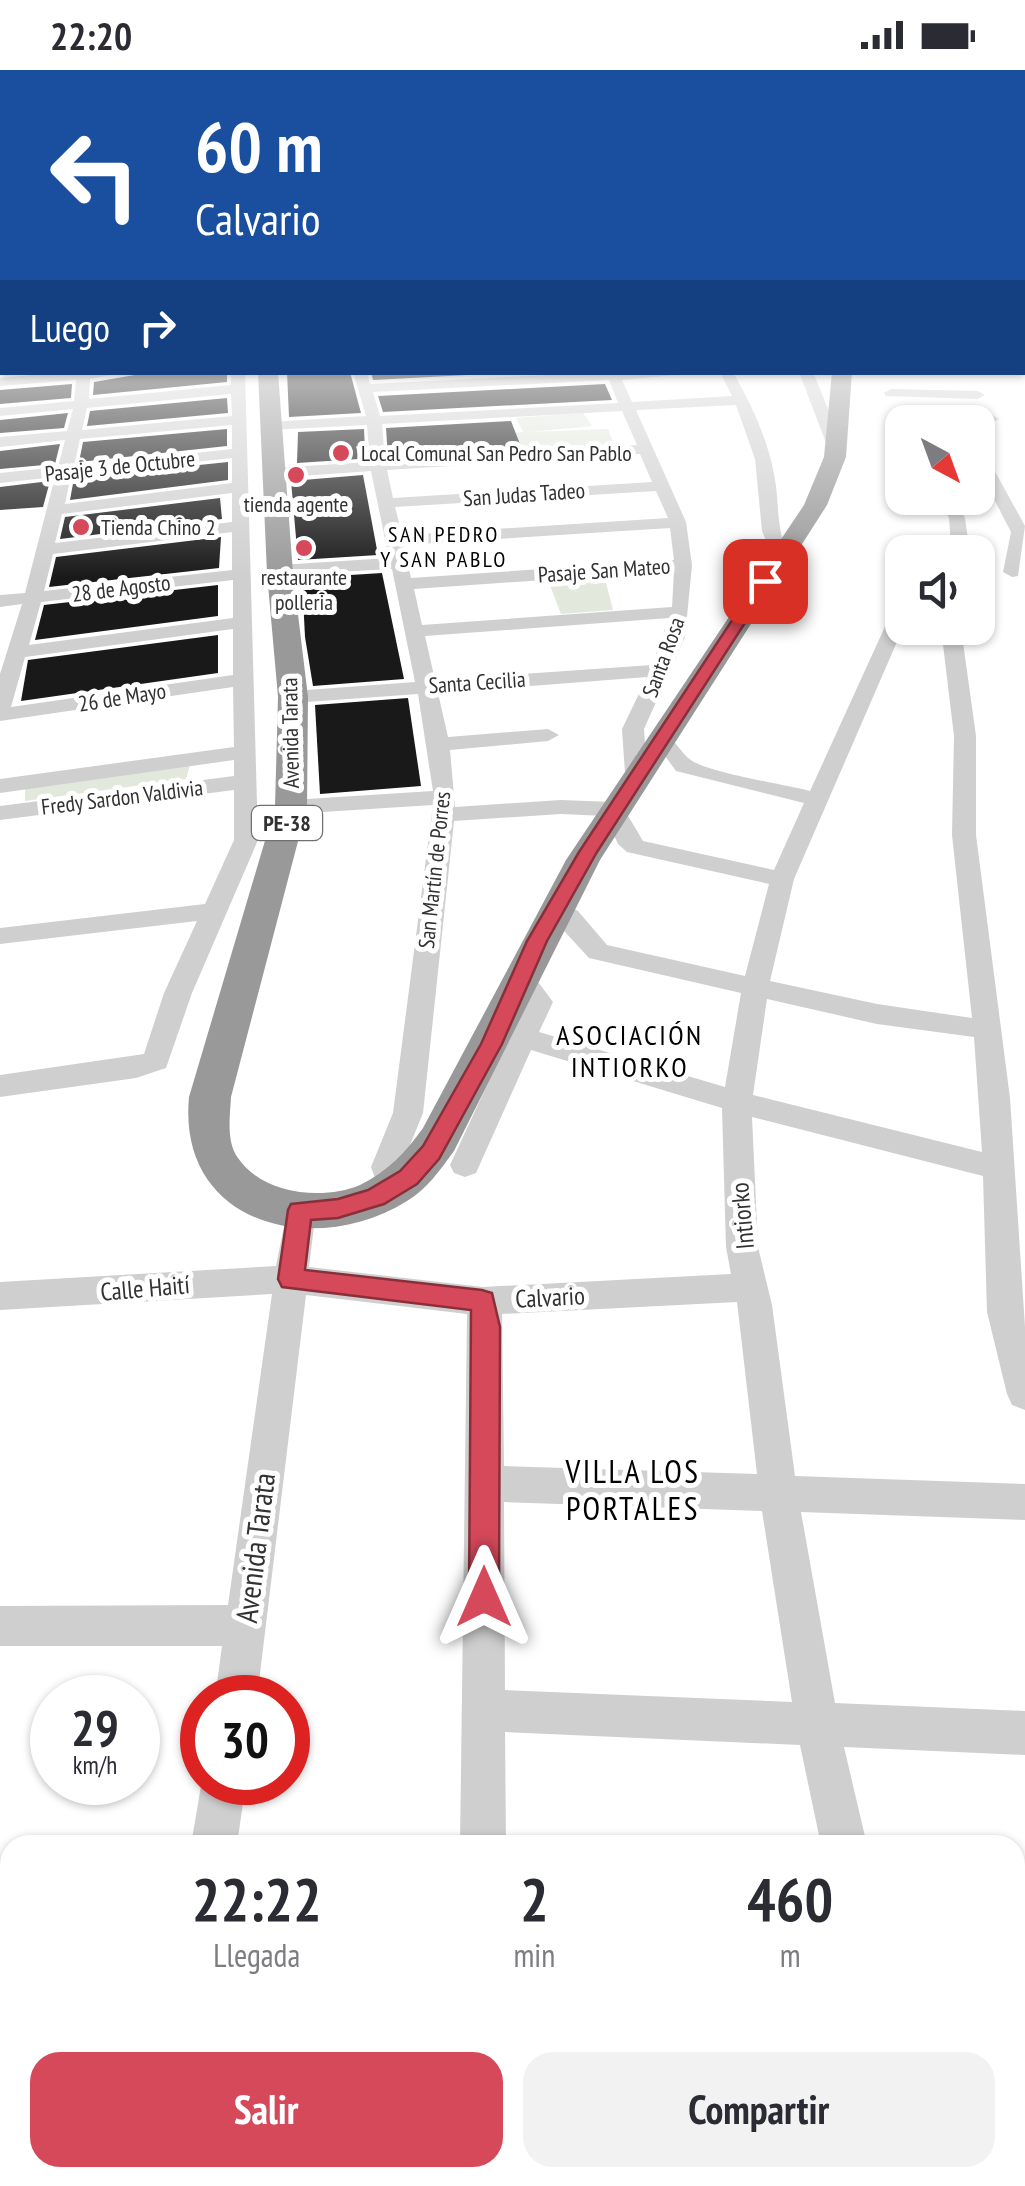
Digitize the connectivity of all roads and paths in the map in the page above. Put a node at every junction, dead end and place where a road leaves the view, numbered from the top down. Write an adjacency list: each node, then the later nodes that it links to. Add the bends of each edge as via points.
1 (362, 380): 15 (street, San Martín de Porres)
2 (84, 381): 11 (street)
3 (238, 381): 11 (street); 16 (street, Avenida Tarata)
4 (265, 381): 16 (highway, Avenida Tarata / PE-38)
5 (615, 381): 13 (street, Santa Rosa)
6 (731, 381): 10 (street)
7 (809, 381): 19 (street)
8 (841, 381): 19 (highway, PE-38)
9 (978, 396): 12 (street, via 888,388)
10 (742, 400): 13 (street); 35 (street, via 769,490 768,536)
11 (80, 405): 14 (street); 17 (street)
12 (899, 405)
13 (626, 406): 15 (street); 20 (street, Santa Rosa)
14 (0, 412)
15 (374, 419): 16 (street); 22 (street, San Martín de Porres)
16 (252, 423): 17 (street); 21 (street, Avenida Tarata); 24 (highway, Avenida Tarata / PE-38)
17 (72, 437): 18 (street); 23 (street)
18 (0, 442)
19 (836, 448): 35 (highway, PE-38, via 825,486)
20 (647, 449): 22 (street); 26 (street, Santa Rosa)
21 (239, 453): 23 (street, Pasaje 3 de Octubre); 28 (street, Avenida Tarata)
22 (378, 467): 24 (street); 29 (street, San Martín de Porres)
23 (62, 472): 25 (street, Pasaje 3 de Octubre); 30 (street)
24 (274, 473): 38 (highway, Avenida Tarata / PE-38)
25 (0, 478)
26 (662, 486): 29 (street, San Judas Tadeo); 31 (street, Santa Rosa)
27 (995, 486): 39 (street, via 1020,532)
28 (242, 487): 30 (street); 32 (street, Avenida Tarata)
29 (386, 503): 33 (street, San Martín de Porres)
30 (54, 510): 34 (street)
31 (678, 522): 33 (street); 37 (street, Santa Rosa)
32 (242, 526): 34 (street); 40 (street, Avenida Tarata)
33 (394, 541): 36 (street, San Martín de Porres)
34 (44, 550): 42 (street)
35 (781, 558): 56 (highway, PE-38)
36 (400, 564): 38 (street); 41 (street, San Martín de Porres)
37 (684, 565): 41 (street, Pasaje San Mateo); 44 (street, Santa Rosa)
38 (280, 570): 53 (highway, Avenida Tarata / PE-38)
39 (1012, 572)
40 (241, 574): 42 (street, 28 de Agosto); 45 (street, Avenida Tarata)
41 (404, 584): 46 (street, San Martín de Porres)
42 (33, 598): 43 (street, 28 de Agosto); 49 (street)
43 (0, 601)
44 (680, 612): 46 (street); 50 (street, Santa Rosa)
45 (242, 622): 49 (street); 51 (street, Avenida Tarata)
46 (414, 631): 52 (street, San Martín de Porres)
47 (885, 645): 62 (street, Intiorko)
48 (953, 645): 74 (street, via 965,736 964,835)
49 (17, 652): 54 (street)
50 (662, 670): 52 (street, Santa Cecilia); 59 (street, Santa Rosa, via 633,729)
51 (244, 678): 54 (street, 26 de Mayo); 58 (street, Avenida Tarata)
52 (426, 686): 53 (street, Santa Cecilia); 57 (street, San Martín de Porres)
53 (292, 697): 66 (highway, Avenida Tarata / PE-38)
54 (0, 712)
55 (548, 735): 57 (street)
56 (658, 740): 59 (highway, PE-38); 62 (street, via 684,766)
57 (439, 744): 63 (street, San Martín de Porres)
58 (242, 752): 60 (street, Avenida Tarata); 61 (street, Fredy Sardon Valdivia)
59 (636, 773): 64 (highway, PE-38)
60 (243, 782): 65 (street, Fredy Sardon Valdivia); 67 (street, Avenida Tarata)
61 (0, 786)
62 (815, 798): 68 (street, Intiorko)
63 (443, 806): 64 (street); 66 (street); 80 (street, San Martín de Porres, via 408,1113 386,1167)
64 (613, 809): 68 (street, via 635,847); 69 (highway, PE-38)
65 (0, 813)
66 (288, 821): 67 (street); 81 (highway, Avenida Tarata / PE-38, via 210,1097 206,1134 230,1180 264,1202)
67 (246, 840): 70 (street, Avenida Tarata)
68 (782, 879): 73 (street, Intiorko)
69 (556, 908): 72 (highway, PE-38); 73 (street, via 575,918 598,952)
70 (212, 912): 71 (street); 76 (street, Avenida Tarata, via 156,1061)
71 (0, 936)
72 (521, 976): 75 (street, via 539,1002); 80 (highway, PE-38, via 492,1044 431,1152)
73 (754, 989): 74 (street); 77 (street, Intiorko)
74 (990, 1030): 79 (street)
75 (522, 1037): 77 (street); 78 (street)
76 (0, 1086)
77 (737, 1104): 79 (street); 83 (street, Intiorko, via 740,1216)
78 (465, 1164)
79 (996, 1167): 86 (street, via 1004,1312)
80 (393, 1188): 81 (highway, PE-38, via 338,1208)
81 (300, 1210): 82 (street, Avenida Tarata)
82 (291, 1279): 84 (street, Calle Haití); 85 (street, Calvario); 90 (street, Avenida Tarata)
83 (751, 1287): 85 (street, Calvario); 88 (street, Intiorko)
84 (0, 1296)
85 (482, 1301): 87 (street)
86 (1025, 1394)
87 (484, 1484): 88 (street); 93 (street)
88 (778, 1491): 89 (street); 94 (street, Intiorko)
89 (1025, 1502)
90 (246, 1625): 91 (street); 92 (street, Avenida Tarata)
91 (0, 1626)
92 (239, 1675)
93 (484, 1710): 94 (street); 98 (street)
94 (817, 1722): 95 (street); 99 (street, Intiorko)
95 (1025, 1733)
96 (220, 1805): 97 (street)
97 (216, 1835)
98 (483, 1835)
99 (842, 1835)

